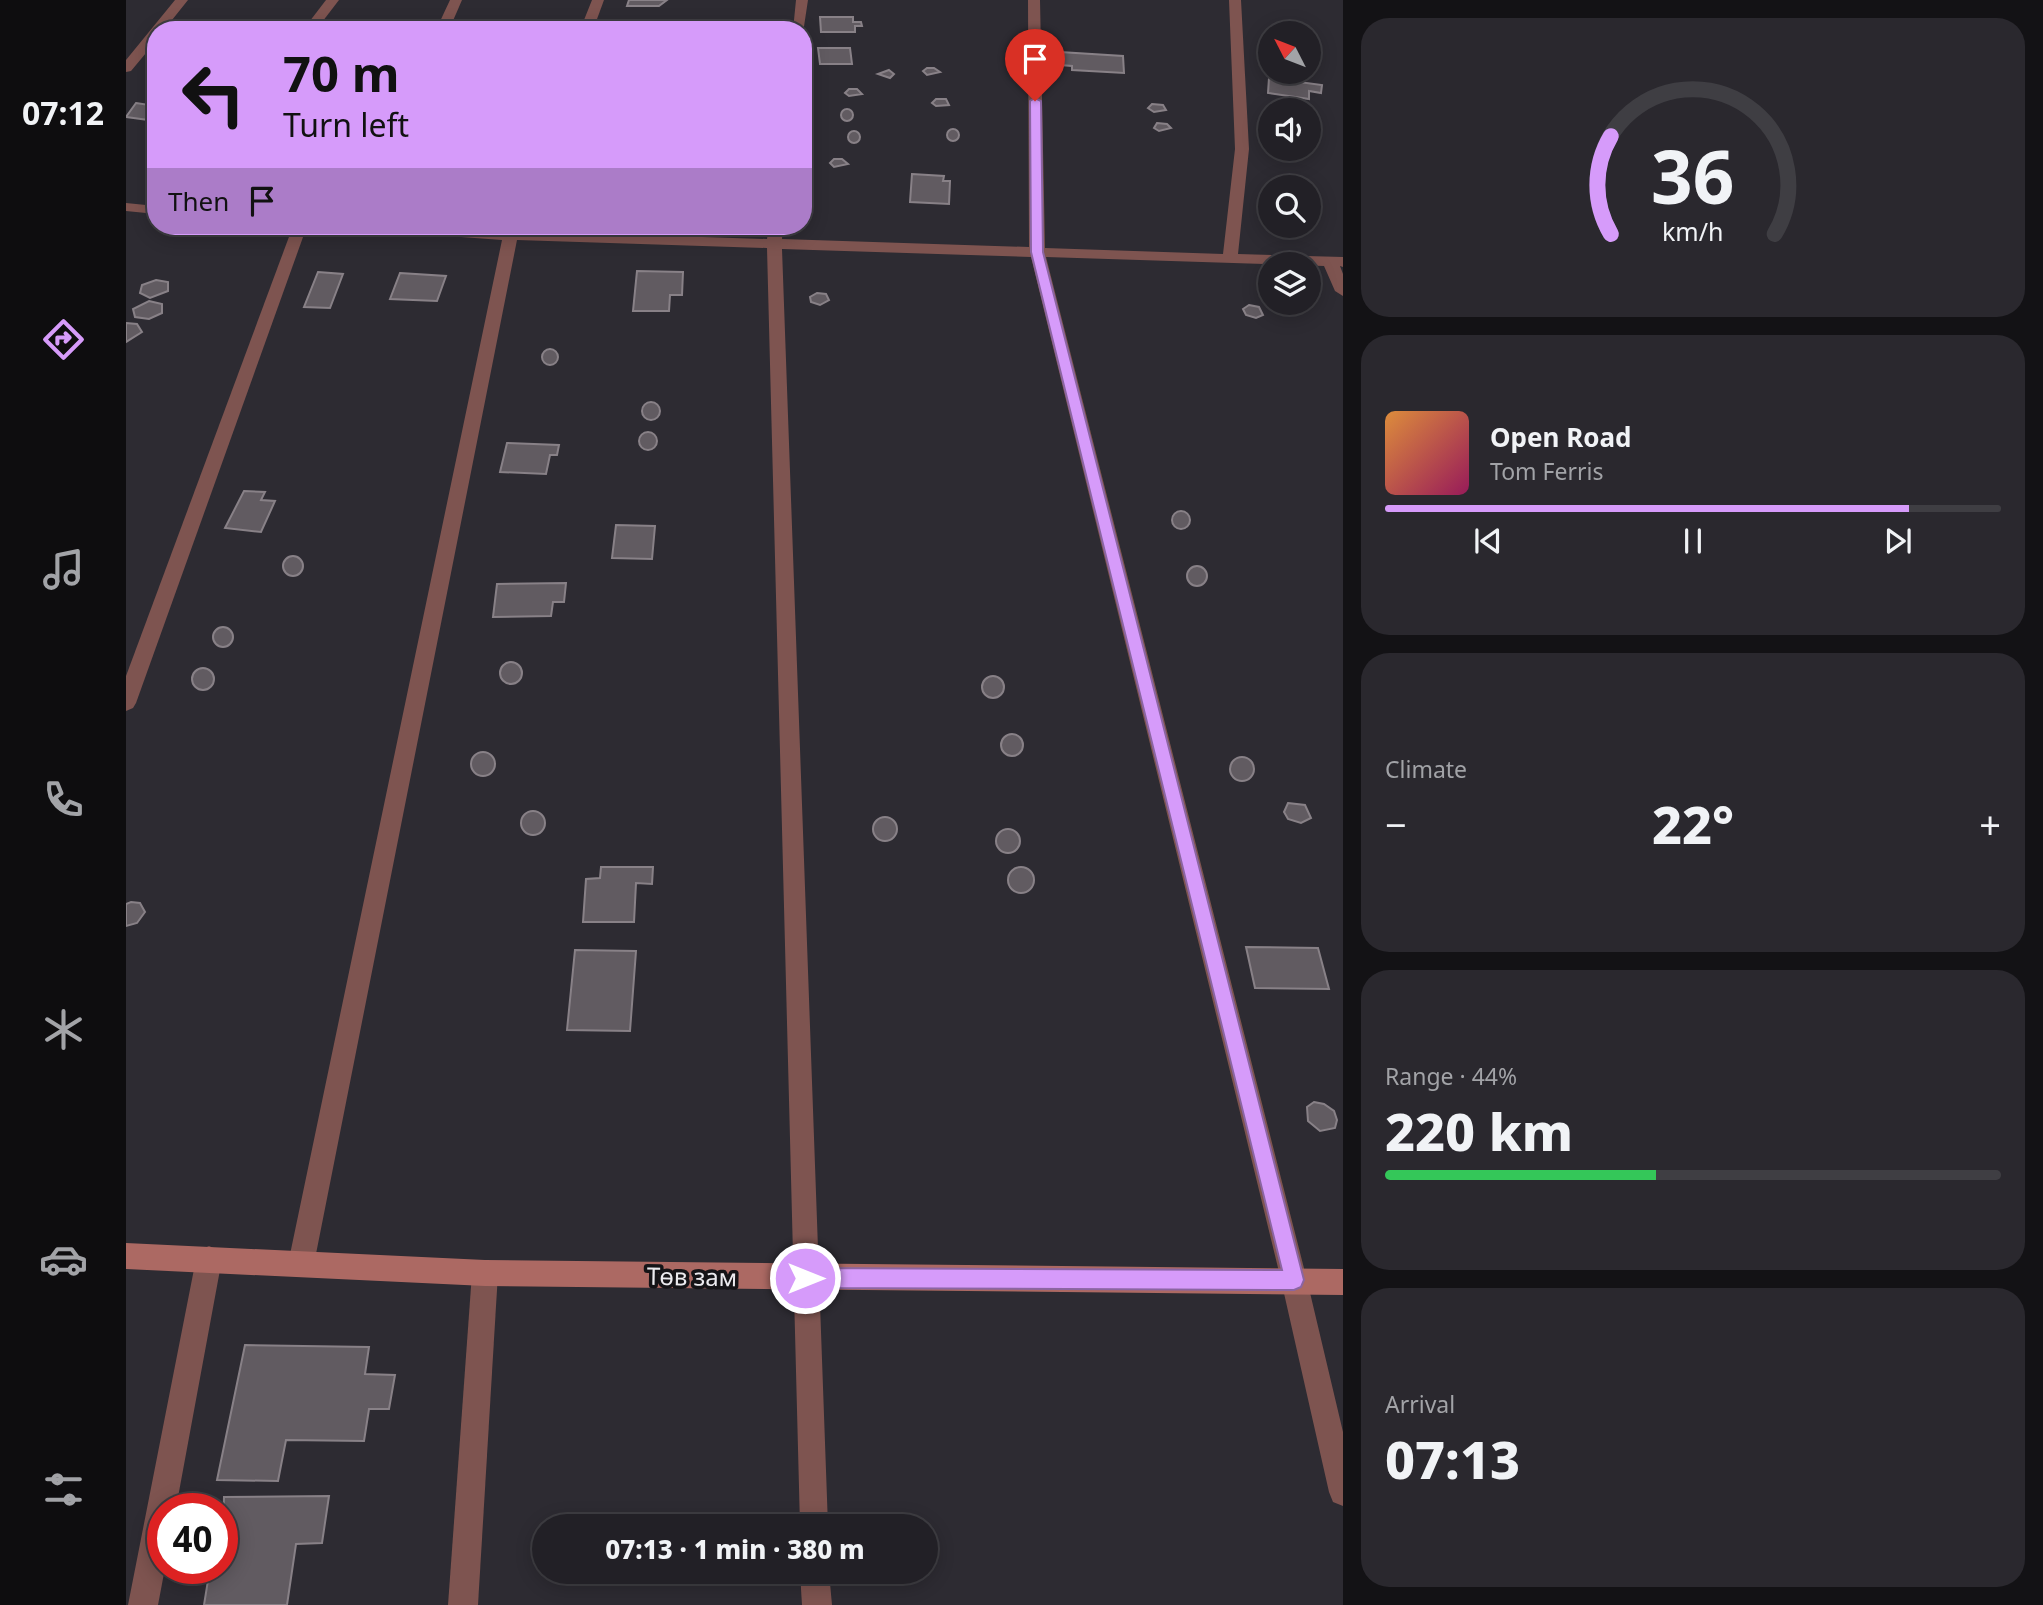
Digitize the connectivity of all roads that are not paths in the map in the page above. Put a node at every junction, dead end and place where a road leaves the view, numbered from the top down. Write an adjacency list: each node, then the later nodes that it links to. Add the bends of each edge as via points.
1 (181, 0): 8 (street)
2 (332, 0): 9 (street)
3 (456, 0): 10 (street)
4 (598, 0): 11 (street)
5 (802, 0): 12 (street)
6 (1034, 0): 20 (street)
7 (1235, 0): 21 (street, via 1242,149)
8 (165, 21)
9 (316, 21)
10 (446, 21)
11 (590, 21)
12 (800, 21)
13 (147, 43): 14 (street)
14 (126, 68)
15 (126, 208): 16 (street)
16 (147, 209)
17 (297, 235): 24 (street)
18 (509, 235): 27 (street)
19 (775, 235): 20 (street); 29 (street)
20 (1037, 252): 21 (street); 30 (street)
21 (1230, 256): 22 (street)
22 (1336, 262): 23 (street)
23 (1343, 291)
24 (126, 703)
25 (126, 1256): 26 (street, Төв зам)
26 (209, 1259): 27 (street, Төв зам); 35 (street)
27 (301, 1264): 28 (street, Төв зам)
28 (485, 1273): 29 (street, Төв зам); 36 (street)
29 (805, 1278): 30 (street, Төв зам); 33 (street)
30 (1294, 1280): 31 (street, Төв зам); 32 (street)
31 (1343, 1282)
32 (1343, 1492)
33 (814, 1514)
34 (816, 1584): 37 (street)
35 (143, 1605)
36 (463, 1605)
37 (817, 1605)

